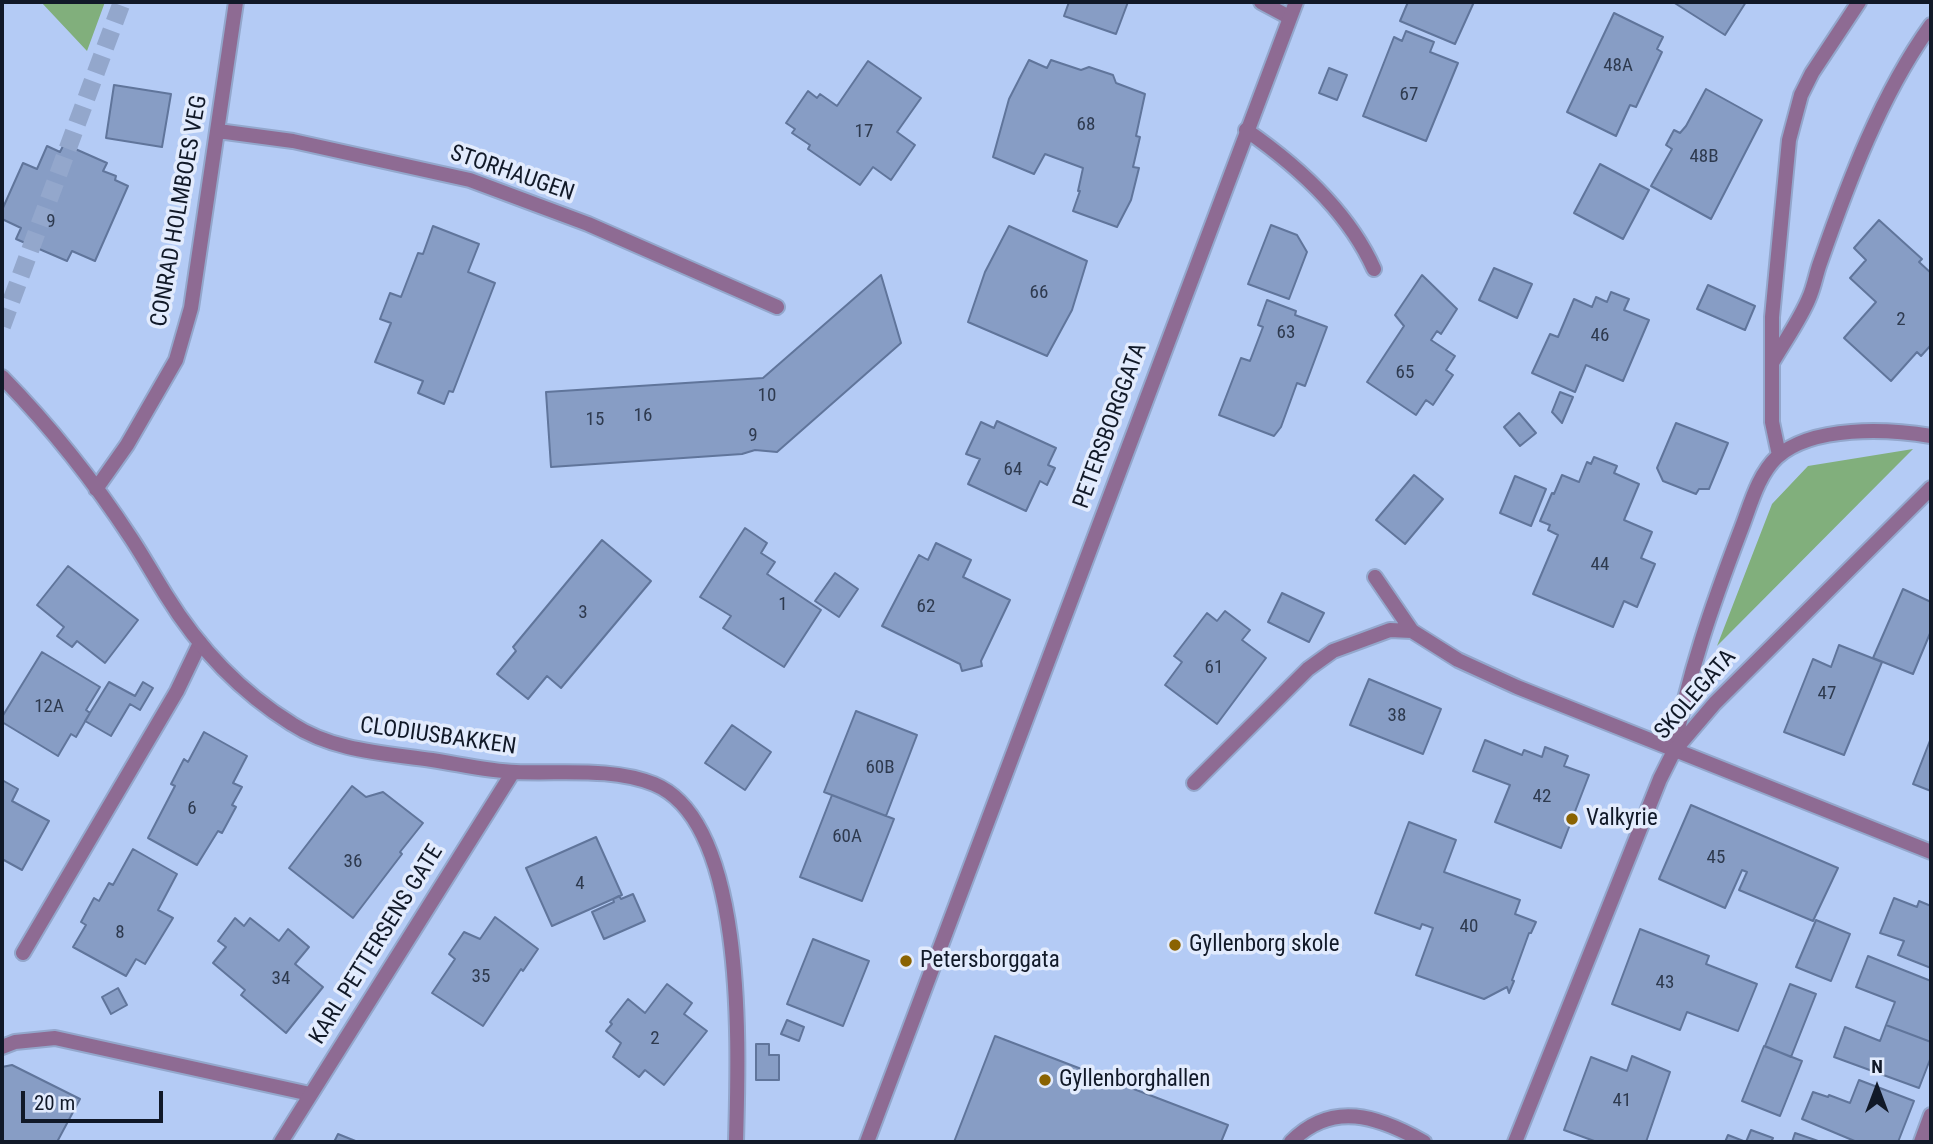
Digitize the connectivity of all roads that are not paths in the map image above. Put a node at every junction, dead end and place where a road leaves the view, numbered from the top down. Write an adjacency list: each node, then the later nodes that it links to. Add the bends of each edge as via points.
1 (236, 2): 8 (street, CONRAD HOLMBOES VEG)
2 (1261, 2): 5 (street)
3 (1296, 2): 5 (street, PETERSBORGGATA)
4 (1860, 2): 11 (street, via 1812,73 1793,119 1778,235)
5 (1289, 17): 7 (street, PETERSBORGGATA)
6 (1931, 25): 11 (street, via 1886,101 1809,299)
7 (1246, 130): 9 (street, via 1335,206); 30 (street, PETERSBORGGATA)
8 (218, 131): 10 (street, STORHAUGEN, via 293,141 470,180 588,224); 16 (street, CONRAD HOLMBOES VEG, via 191,308 176,360)
9 (1374, 269)
10 (777, 307)
11 (1771, 365): 14 (street, via 1772,422)
12 (2, 377): 16 (street, CLODIUSBAKKEN, via 48,425)
13 (1931, 436): 14 (street, via 1892,430 1833,436 1805,442)
14 (1779, 455): 20 (street, via 1759,482 1725,571 1683,705)
15 (1931, 488): 20 (street, SKOLEGATA, via 1715,703)
16 (96, 489): 19 (street, CLODIUSBAKKEN)
17 (1375, 577): 18 (street)
18 (1412, 631): 20 (street, via 1505,682); 22 (street, via 1390,630 1333,651 1308,669)
19 (200, 643): 21 (street, CLODIUSBAKKEN, via 239,686 320,740); 24 (street, via 171,702)
20 (1674, 751): 23 (street); 33 (street, SKOLEGATA)
21 (513, 772): 26 (street, KARL PETTERSENS GATE); 29 (street, CLODIUSBAKKEN, via 627,776 656,785 690,814 716,868 732,946)
22 (1194, 782)
23 (1931, 852)
24 (23, 953)
25 (2, 1046): 26 (street, via 55,1038)
26 (310, 1094): 28 (street, KARL PETTERSENS GATE)
27 (1931, 1115): 34 (street)
28 (281, 1142)
29 (736, 1142)
30 (867, 1142)
31 (1291, 1142): 32 (street, via 1332,1116 1388,1123)
32 (1424, 1142)
33 (1515, 1142)
34 (1921, 1142)

